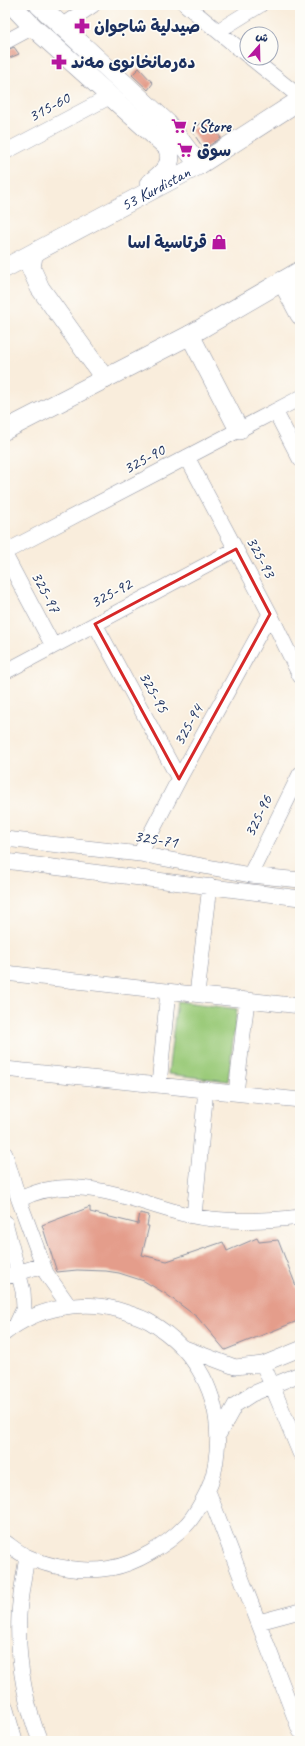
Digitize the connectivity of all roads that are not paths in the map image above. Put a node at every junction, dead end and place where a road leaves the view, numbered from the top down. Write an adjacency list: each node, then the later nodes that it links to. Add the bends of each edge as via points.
1 (12, 5): 6 (main road)
2 (38, 5): 7 (main road)
3 (93, 5): 7 (street)
4 (186, 5): 8 (street)
5 (260, 5): 8 (street)
6 (33, 27): 9 (street); 12 (main road)
7 (60, 27): 14 (main road)
8 (218, 31): 10 (street)
9 (5, 42)
10 (239, 48)
11 (261, 66): 13 (street)
12 (111, 96): 14 (main road); 15 (street, 315-60)
13 (300, 99): 16 (main road, 53 Kurdistan)
14 (160, 129): 16 (main road); 17 (main road, via 169,151 169,164 146,186)
15 (5, 152)
16 (199, 165): 17 (main road, 53 Kurdistan)
17 (137, 199): 18 (main road, 53 Kurdistan)
18 (37, 251): 19 (main road, 53 Kurdistan); 25 (main road, via 31,268 40,288)
19 (5, 268)
20 (300, 271): 21 (main road)
21 (282, 280): 22 (main road); 23 (main road); 24 (main road)
22 (300, 286)
23 (300, 315)
24 (190, 335): 25 (main road); 29 (main road)
25 (105, 379): 28 (main road)
26 (300, 398): 27 (street, 325-90)
27 (276, 411): 29 (street, 325-90); 31 (street)
28 (5, 430)
29 (239, 430): 30 (street, 325-90)
30 (187, 457): 32 (street, 325-93); 33 (street, 325-90)
31 (300, 459)
32 (236, 549): 34 (street, 325-93); 35 (street, 325-92)
33 (5, 554): 36 (street, 325-97)
34 (270, 614): 38 (street, 325-93); 40 (street, 325-94)
35 (95, 624): 36 (street, 325-92); 40 (street, 325-95)
36 (52, 646): 37 (street, 325-92)
37 (5, 672)
38 (300, 676)
39 (300, 774): 44 (street, 325-96)
40 (180, 779): 42 (street, 325-94)
41 (5, 839): 42 (street, 325-71)
42 (140, 854): 44 (street, 325-71)
43 (5, 861): 46 (street)
44 (250, 875): 45 (street, 325-71)
45 (300, 880)
46 (210, 886): 47 (street); 50 (street)
47 (300, 898)
48 (5, 973): 49 (street)
49 (168, 991): 50 (street); 54 (street)
50 (197, 994): 51 (street)
51 (248, 1000): 52 (street); 56 (street)
52 (300, 1006)
53 (5, 1069): 54 (street)
54 (159, 1084): 55 (street)
55 (206, 1089): 56 (street); 60 (street)
56 (236, 1093): 57 (street)
57 (300, 1100)
58 (5, 1154): 59 (street)
59 (20, 1200): 60 (street, via 34,1192 81,1188 121,1195); 63 (street)
60 (194, 1216): 61 (street, via 269,1221)
61 (300, 1217)
62 (5, 1222): 64 (street)
63 (43, 1265): 64 (street); 65 (street)
64 (12, 1274): 66 (street, via 23,1290 24,1308)
65 (69, 1306): 66 (street, via 42,1312); 68 (street, via 110,1307 136,1316 149,1321)
66 (17, 1323): 67 (street)
67 (5, 1333)
68 (182, 1346): 70 (street, via 235,1367); 73 (street, via 202,1372 214,1402)
69 (300, 1350): 70 (street)
70 (263, 1364): 72 (street)
71 (300, 1374): 72 (street)
72 (273, 1385): 73 (street, via 235,1405); 74 (street)
73 (219, 1434): 75 (street, via 216,1463)
74 (300, 1453)
75 (208, 1491): 77 (street, via 184,1527 151,1554 111,1568 68,1569); 80 (street)
76 (5, 1542): 77 (street)
77 (27, 1557): 79 (street)
78 (300, 1611): 80 (street)
79 (12, 1614): 84 (street, via 31,1716)
80 (259, 1622): 82 (street)
81 (5, 1706): 83 (street)
82 (300, 1731)
83 (15, 1741)
84 (40, 1741)

